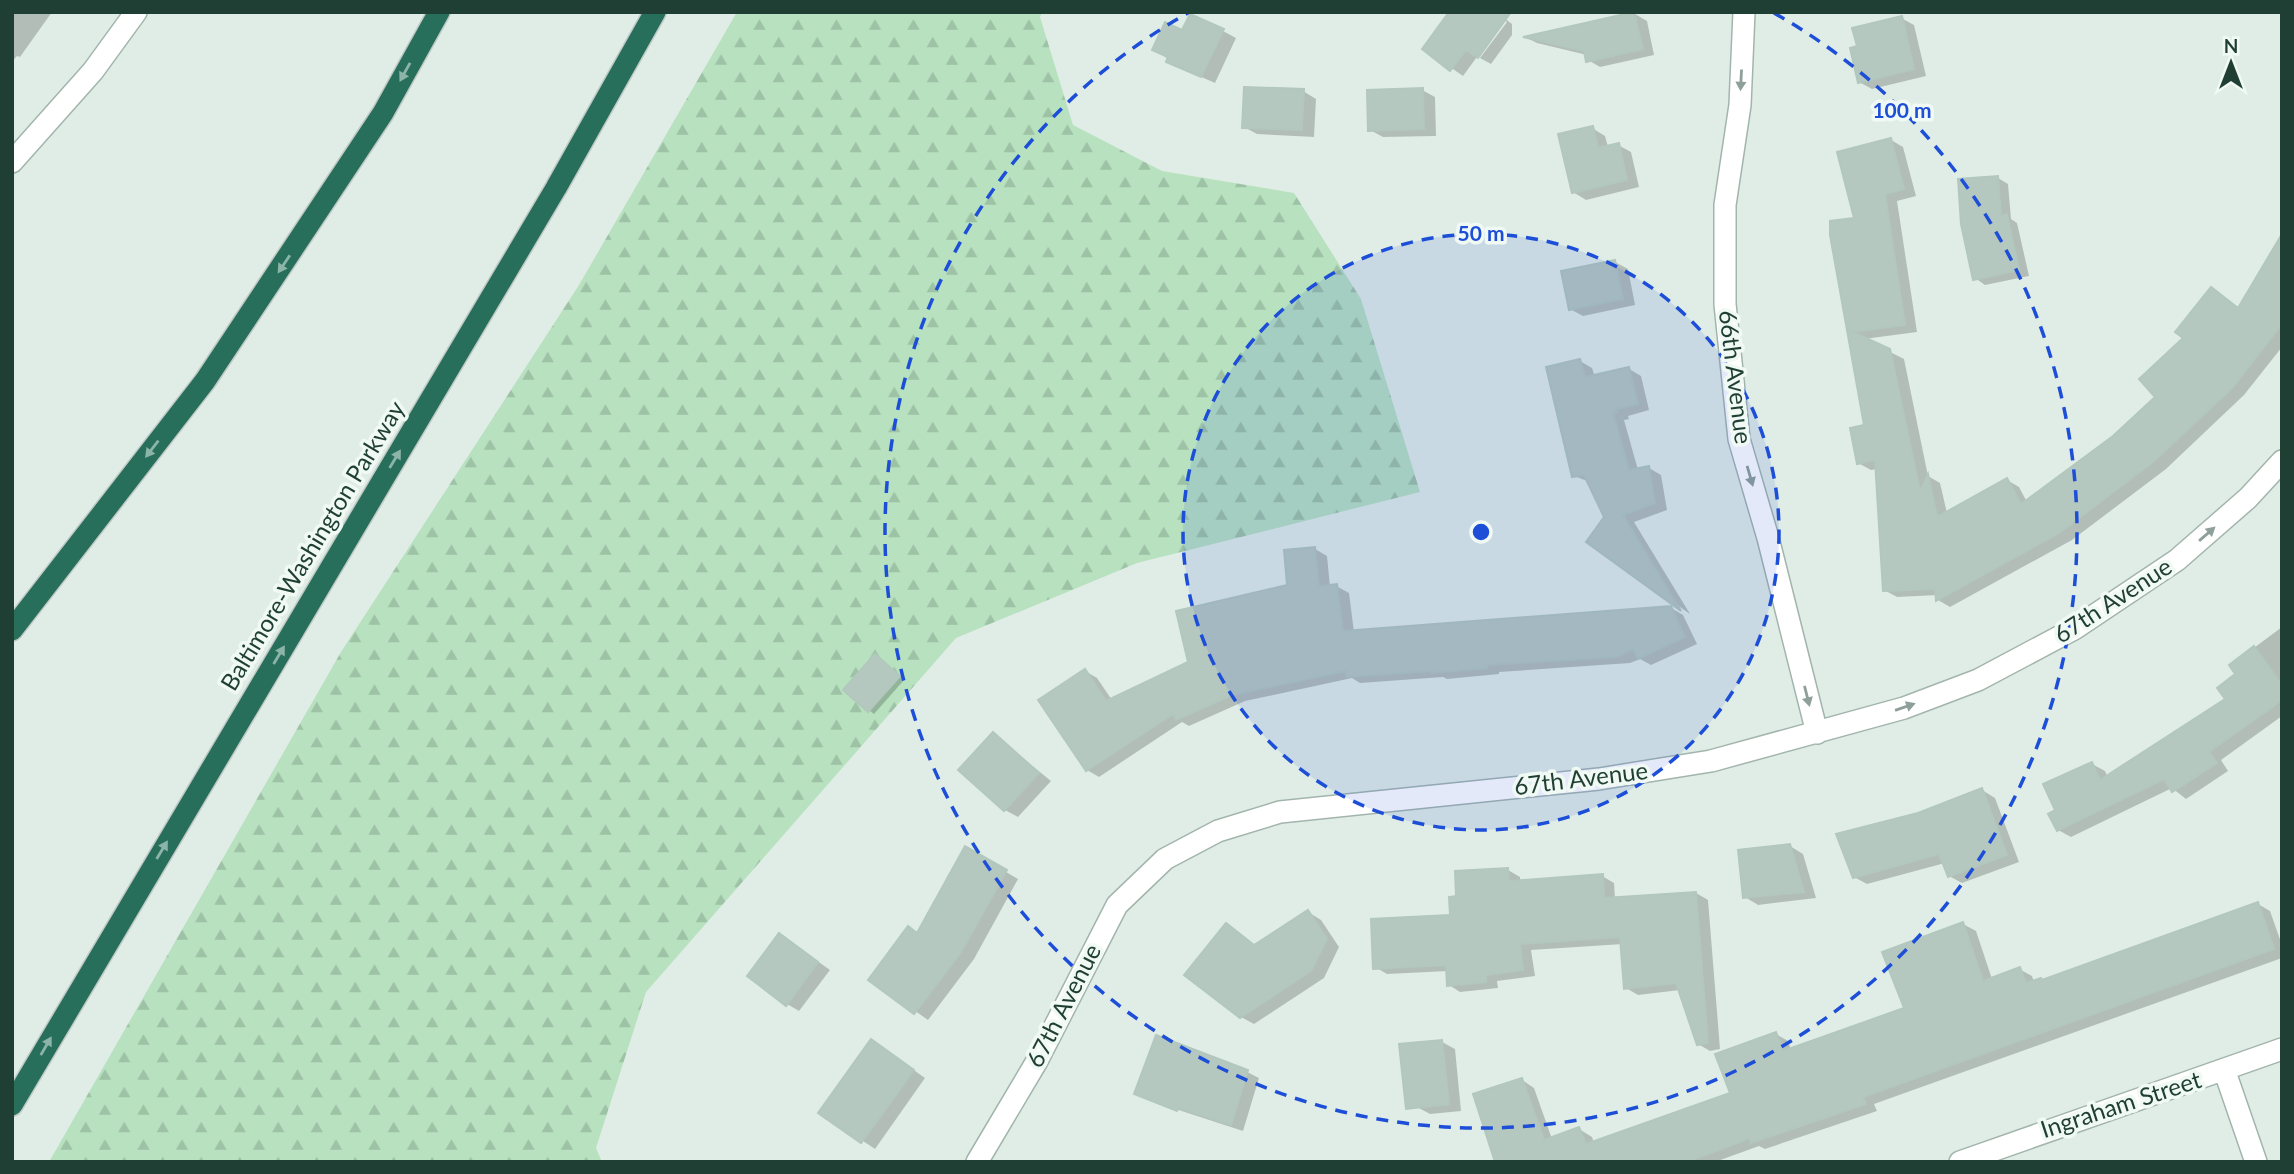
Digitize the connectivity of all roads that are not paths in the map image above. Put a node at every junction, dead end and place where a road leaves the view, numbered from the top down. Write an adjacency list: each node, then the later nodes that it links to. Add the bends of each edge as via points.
1 (136, 12): 5 (street, via 93,71)
2 (439, 12): 7 (highway, one-way to 7, via 383,113 205,381)
3 (656, 12): 11 (highway, Baltimore-Washington Parkway, one-way to 3)
4 (1744, 12): 8 (street, 66th Avenue, one-way to 8, via 1740,105 1725,205 1725,304 1740,439)
5 (12, 162)
6 (2282, 461): 8 (street, 67th Avenue, one-way to 6, via 1904,708 1978,680 2074,629 2177,560 2248,499)
7 (12, 630)
8 (1816, 733): 12 (street, 67th Avenue, via 1698,763 1599,779 1280,812 1219,831 1165,859 1117,905 1037,1061)
9 (2282, 1049): 10 (street, Ingraham Street)
10 (2225, 1072): 13 (street, Ingraham Street); 14 (street)
11 (12, 1105)
12 (977, 1162)
13 (1960, 1162)
14 (2256, 1162)

